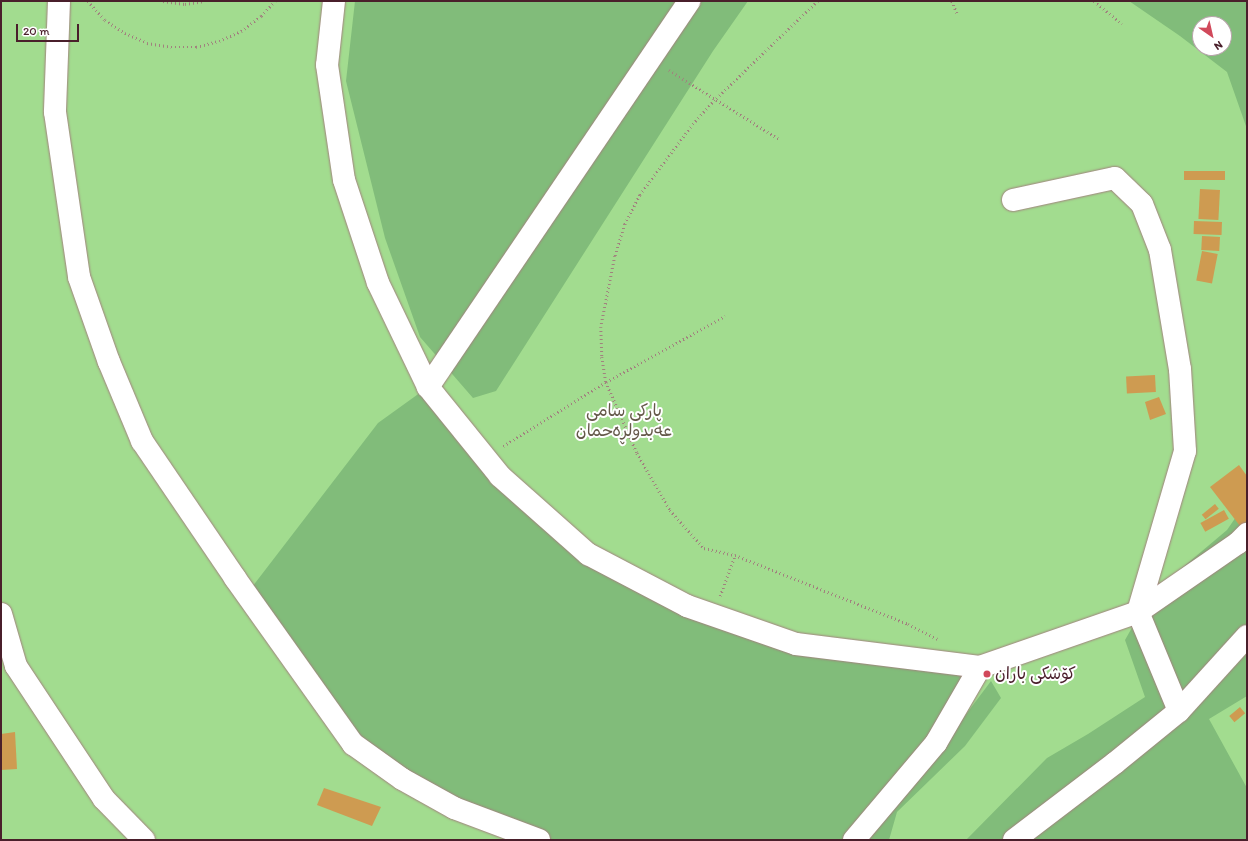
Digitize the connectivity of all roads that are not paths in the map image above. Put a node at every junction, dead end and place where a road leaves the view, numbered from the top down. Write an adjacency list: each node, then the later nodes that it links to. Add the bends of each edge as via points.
1 (59, 1): 13 (lane, via 56,112 79,277 109,362 142,441 239,584 353,744 402,779 454,808)
2 (334, 1): 5 (lane, via 327,65 344,180 378,283)
3 (689, 1): 5 (lane)
4 (1013, 200): 7 (lane, via 1115,178 1142,204 1160,250 1180,369 1185,451)
5 (428, 387): 10 (lane, via 500,476 588,554 687,606 796,644)
6 (1247, 534): 7 (lane, via 1238,543)
7 (1138, 612): 10 (lane); 11 (lane)
8 (1, 614): 12 (lane, via 16,666 104,799)
9 (1247, 636): 11 (lane)
10 (980, 667): 14 (lane, via 936,743)
11 (1179, 711): 15 (lane)
12 (144, 840)
13 (539, 840)
14 (854, 840)
15 (1014, 840)

